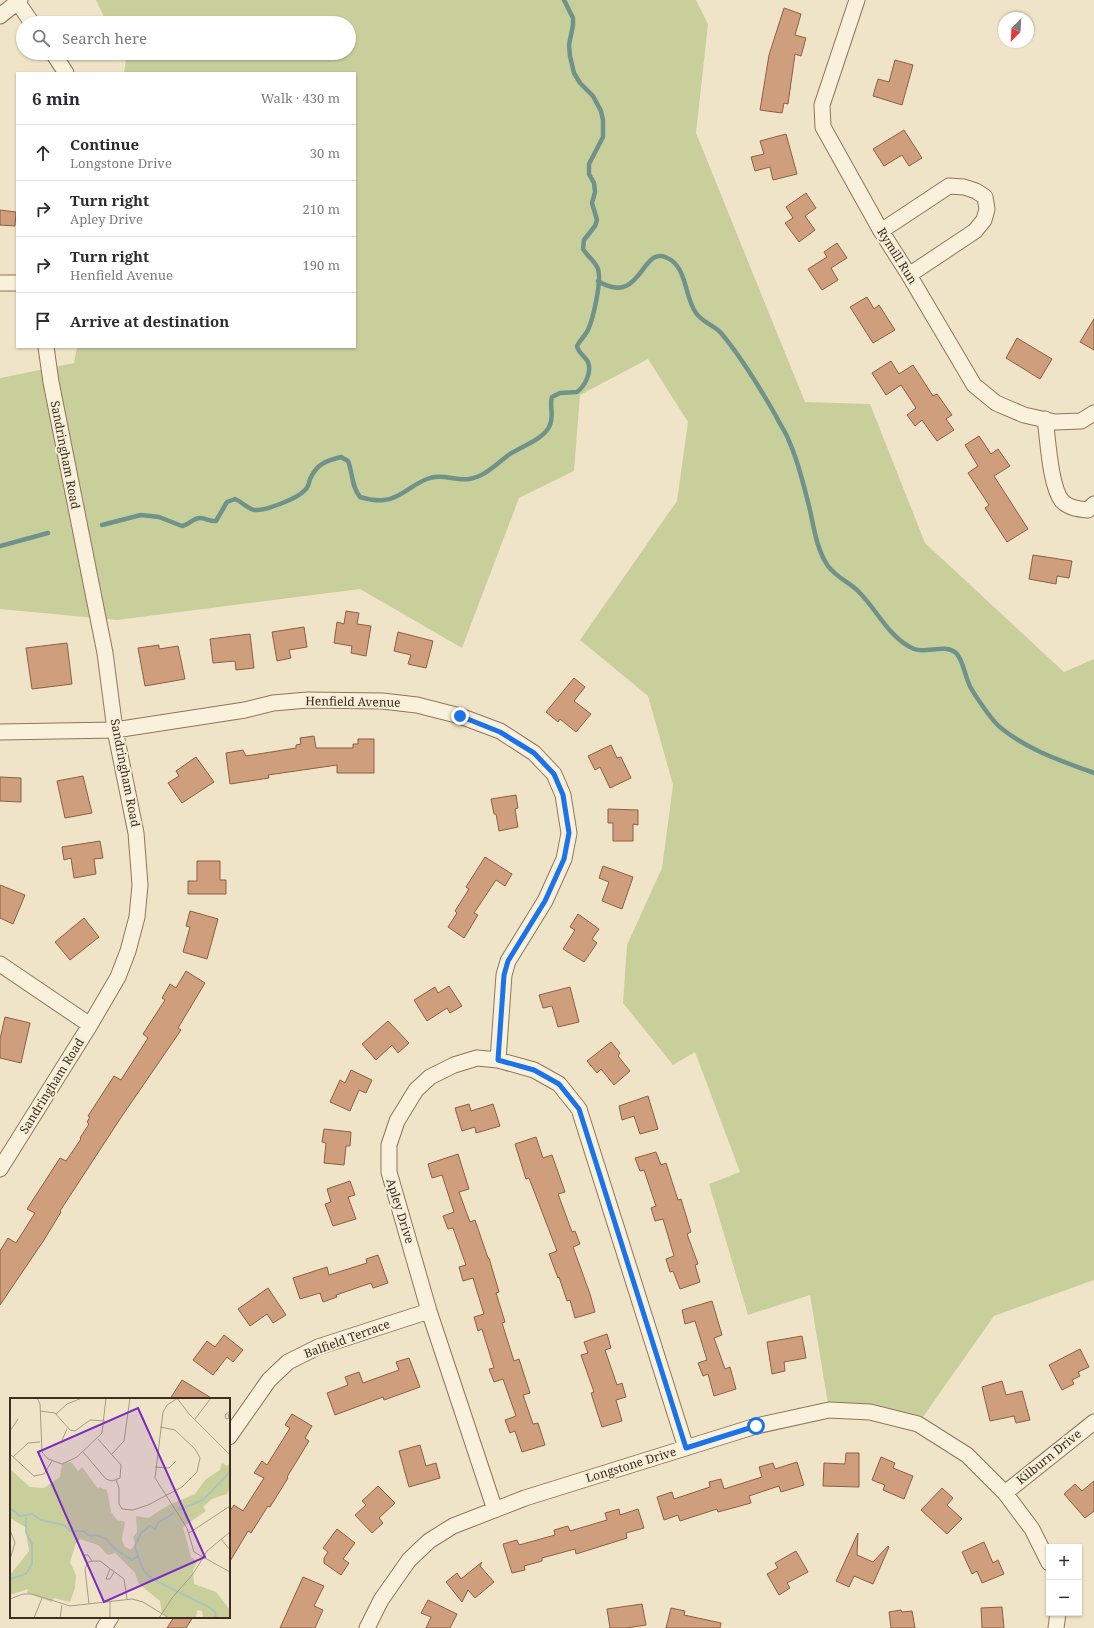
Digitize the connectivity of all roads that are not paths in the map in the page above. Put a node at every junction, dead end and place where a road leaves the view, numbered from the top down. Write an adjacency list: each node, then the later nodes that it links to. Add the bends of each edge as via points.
1 (857, 0): 7 (street, Rymill Run, via 822,105 823,127)
2 (18, 1): 3 (street); 4 (street)
3 (0, 16)
4 (28, 16)
5 (58, 60): 6 (street)
6 (65, 72)
7 (881, 231): 8 (street, Rymill Run); 8 (street, via 949,186 964,187 985,197 987,209 984,220 975,231)
8 (910, 275): 13 (street, Rymill Run, via 974,385 996,403 1024,415)
9 (0, 283): 10 (street)
10 (16, 283)
11 (46, 348): 15 (street, Sandringham Road, via 52,390 105,652)
12 (1094, 413): 13 (street, Rymill Run, via 1081,421 1055,422)
13 (1045, 419): 14 (street, via 1055,488 1063,501 1075,509 1088,510)
14 (1094, 504)
15 (116, 730): 16 (street, Henfield Avenue); 18 (street, Sandringham Road, via 136,832 140,885 137,917 128,951 118,977); 19 (street, Henfield Avenue, via 245,710 273,703 308,700 382,701 417,705 460,716 500,732 534,753 554,774 563,795 569,833 564,859 545,901 508,961 504,975)
16 (0, 732)
17 (0, 964): 18 (street)
18 (90, 1025): 20 (street, Sandringham Road)
19 (498, 1060): 21 (street, Apley Drive, via 477,1058 454,1065 430,1077 416,1090 397,1121 389,1145 389,1172); 24 (street, Apley Drive, via 534,1070 559,1084 579,1109)
20 (0, 1169)
21 (429, 1311): 23 (street, Balfield Terrace, via 318,1347 288,1362 269,1380); 26 (street, Apley Drive)
22 (1094, 1422): 25 (street, Kilburn Drive)
23 (230, 1436)
24 (686, 1448): 25 (street, Longstone Drive, via 756,1426 829,1410 870,1412 918,1424 967,1455); 26 (street, Longstone Drive)
25 (1005, 1493): 27 (street, Longstone Drive, via 1032,1529)
26 (494, 1510): 31 (street, Longstone Drive, via 454,1526 419,1550 381,1600)
27 (1046, 1557)
28 (1058, 1616): 32 (street)
29 (110, 1618): 30 (street)
30 (104, 1628)
31 (367, 1628)
32 (1056, 1628)

